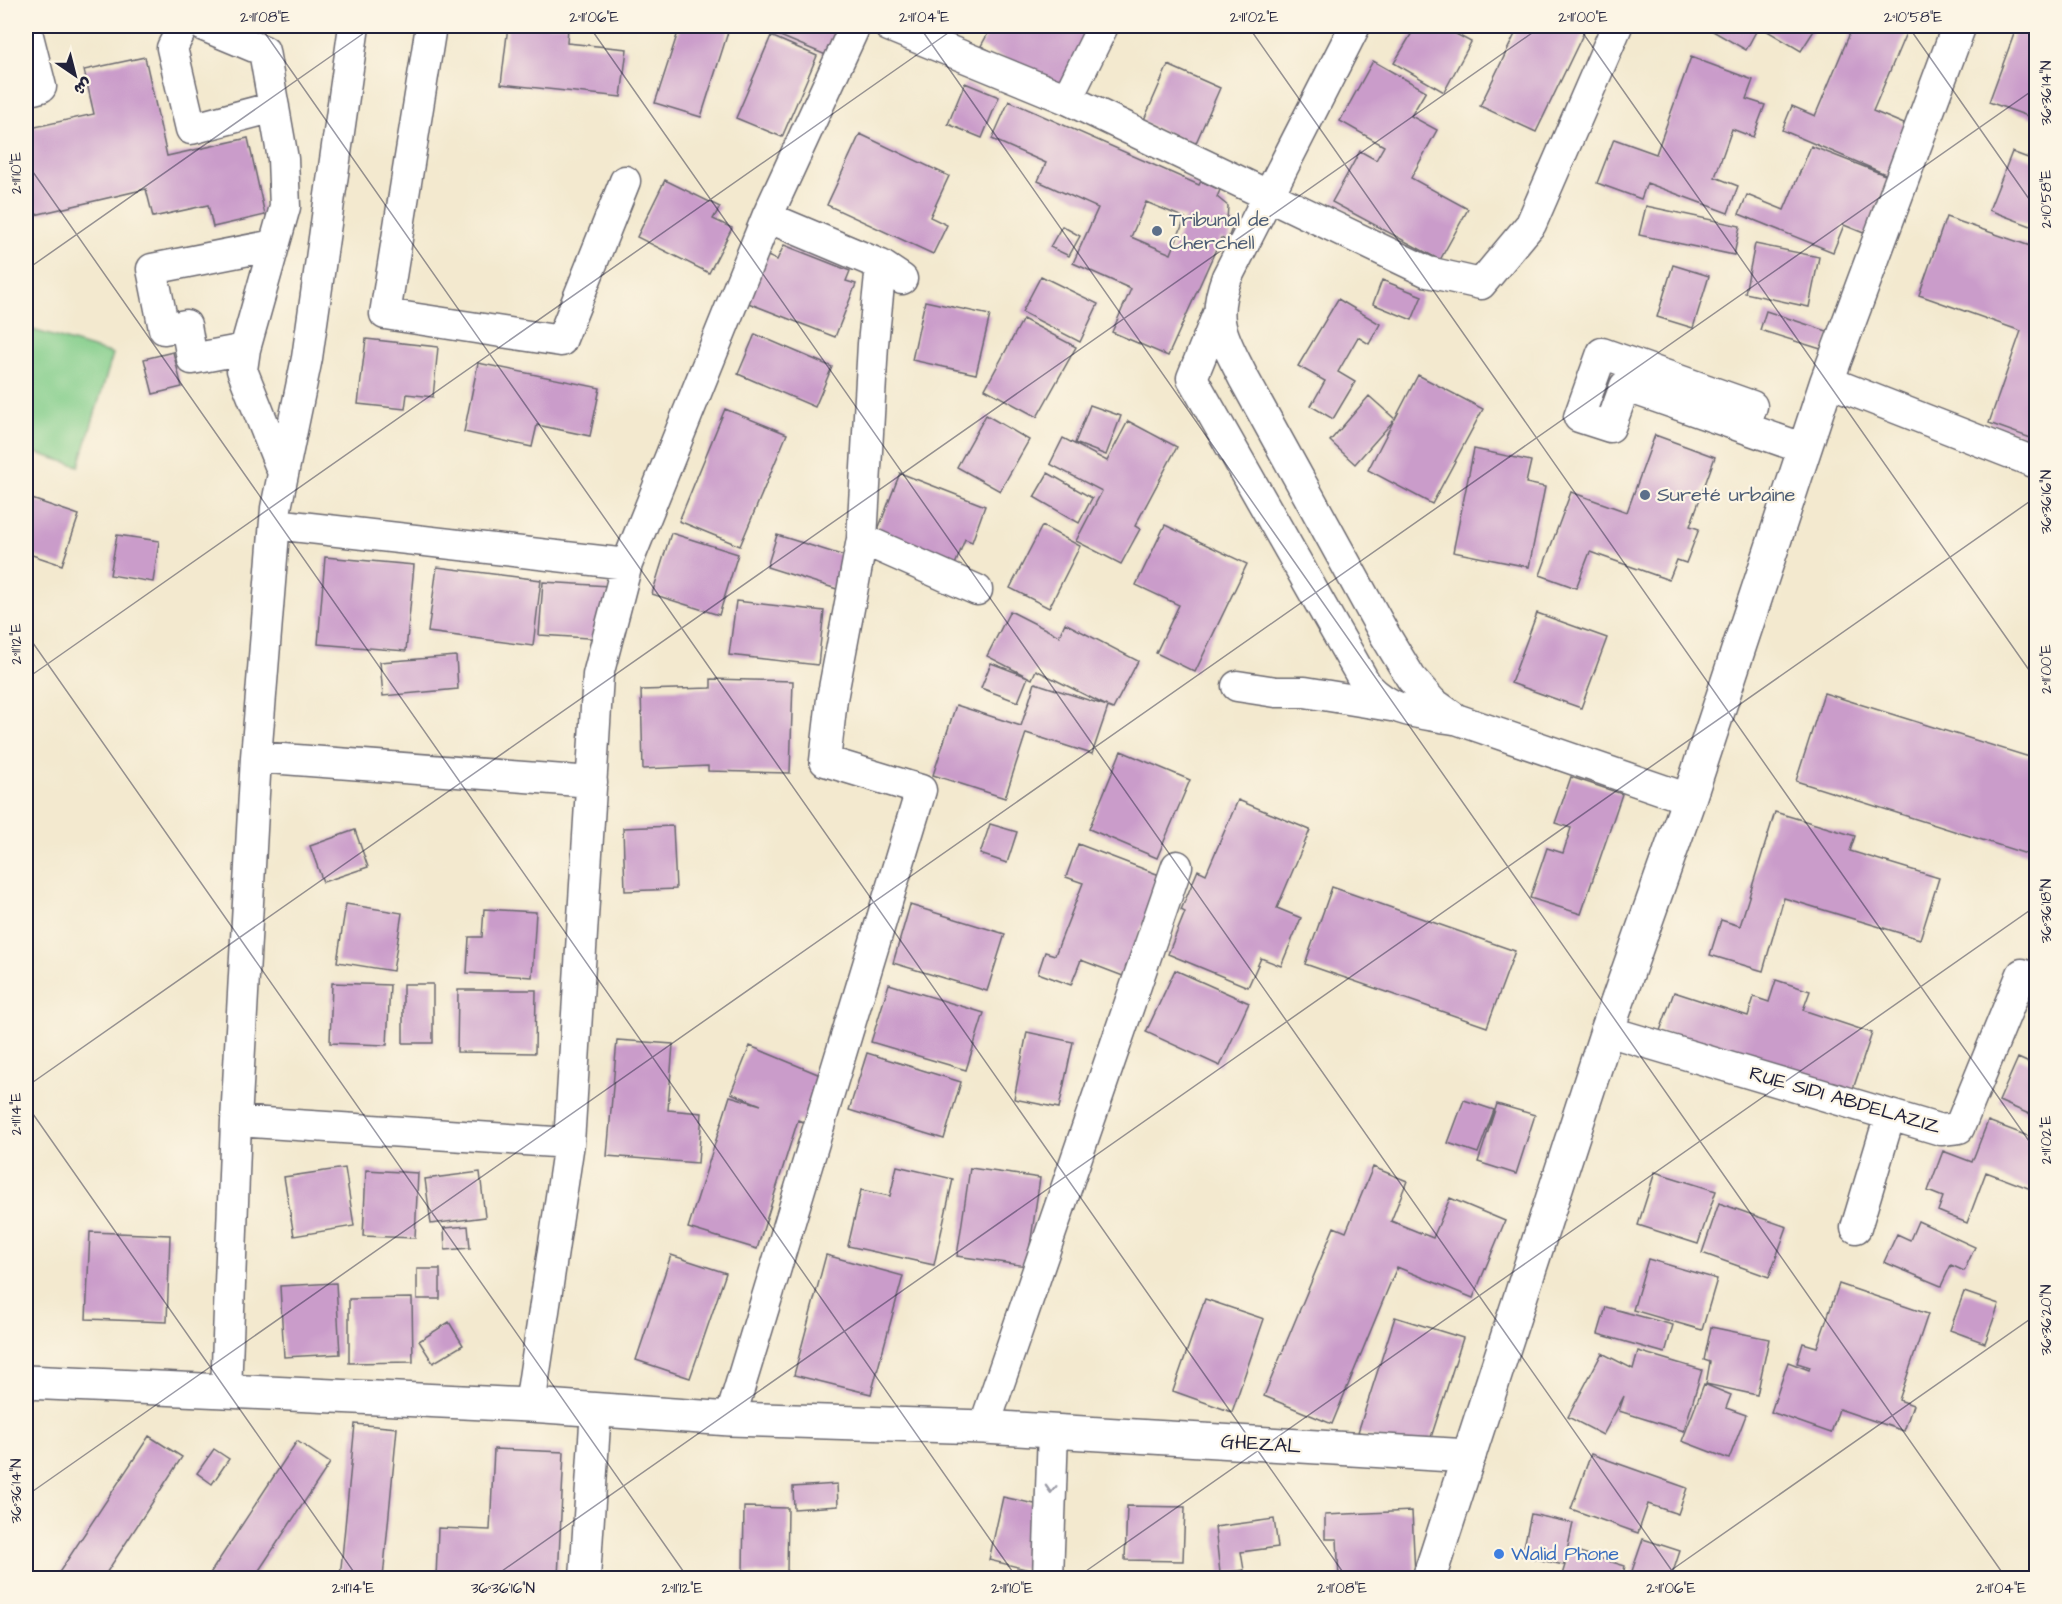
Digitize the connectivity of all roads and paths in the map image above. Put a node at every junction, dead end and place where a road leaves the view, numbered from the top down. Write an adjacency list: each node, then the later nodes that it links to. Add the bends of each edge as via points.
1 (183, 26): 14 (street, via 172,48 191,129)
2 (204, 26): 14 (street, via 264,51)
3 (354, 26): 25 (street, via 307,358)
4 (431, 26): 15 (street, via 385,314 561,341)
5 (855, 26): 17 (street)
6 (890, 26): 13 (street)
7 (1103, 26): 13 (street)
8 (1354, 26): 16 (street)
9 (1617, 26): 16 (street, via 1531,224 1481,284 1428,272)
10 (1959, 26): 21 (main road)
11 (29, 27): 12 (street, via 41,87)
12 (26, 91)
13 (1068, 99): 16 (street)
14 (274, 107): 18 (street, via 283,159 285,207)
15 (625, 182)
16 (1270, 195): 19 (street, via 1227,277)
17 (767, 217): 27 (street, via 892,272 873,344); 28 (street)
18 (274, 245): 20 (street); 20 (street, via 152,269 164,329 186,325 192,359)
19 (1218, 314): 31 (street, via 1192,378 1367,686); 32 (street, via 1222,334 1243,377 1385,635 1411,678 1432,702)
20 (245, 349): 25 (street, via 242,370)
21 (1827, 381): 23 (main road); 24 (street)
22 (1744, 428): 22 (street, via 1624,386 1610,427 1579,417 1602,353 1752,406); 23 (street)
23 (1805, 449): 35 (main road)
24 (2037, 463)
25 (283, 473): 26 (street)
26 (275, 524): 28 (street); 33 (street)
27 (862, 539): 29 (street); 47 (street, via 832,699 825,761 921,790)
28 (627, 564): 34 (street, via 598,675)
29 (977, 590)
30 (1237, 686): 31 (street)
31 (1391, 706): 32 (street)
32 (1456, 719): 35 (street)
33 (256, 757): 34 (street); 40 (street)
34 (592, 782): 41 (street)
35 (1689, 799): 38 (main road)
36 (1177, 866): 48 (street)
37 (2022, 974): 39 (street, RUE SIDI ABDELAZIZ, via 1959,1128 1941,1130)
38 (1607, 1031): 39 (street, RUE SIDI ABDELAZIZ); 50 (main road)
39 (1890, 1115): 42 (street)
40 (236, 1121): 41 (street); 44 (street)
41 (569, 1143): 45 (street)
42 (1856, 1228)
43 (26, 1382): 44 (main road, GHEZAL)
44 (226, 1392): 45 (main road, GHEZAL)
45 (530, 1406): 46 (main road, GHEZAL)
46 (596, 1409): 47 (main road, GHEZAL); 51 (street)
47 (730, 1419): 48 (main road, GHEZAL)
48 (984, 1426): 49 (main road, GHEZAL)
49 (1053, 1431): 50 (main road, GHEZAL); 52 (street, one-way to 52)
50 (1469, 1456): 53 (main road)
51 (585, 1578)
52 (1048, 1578)
53 (1429, 1578)

